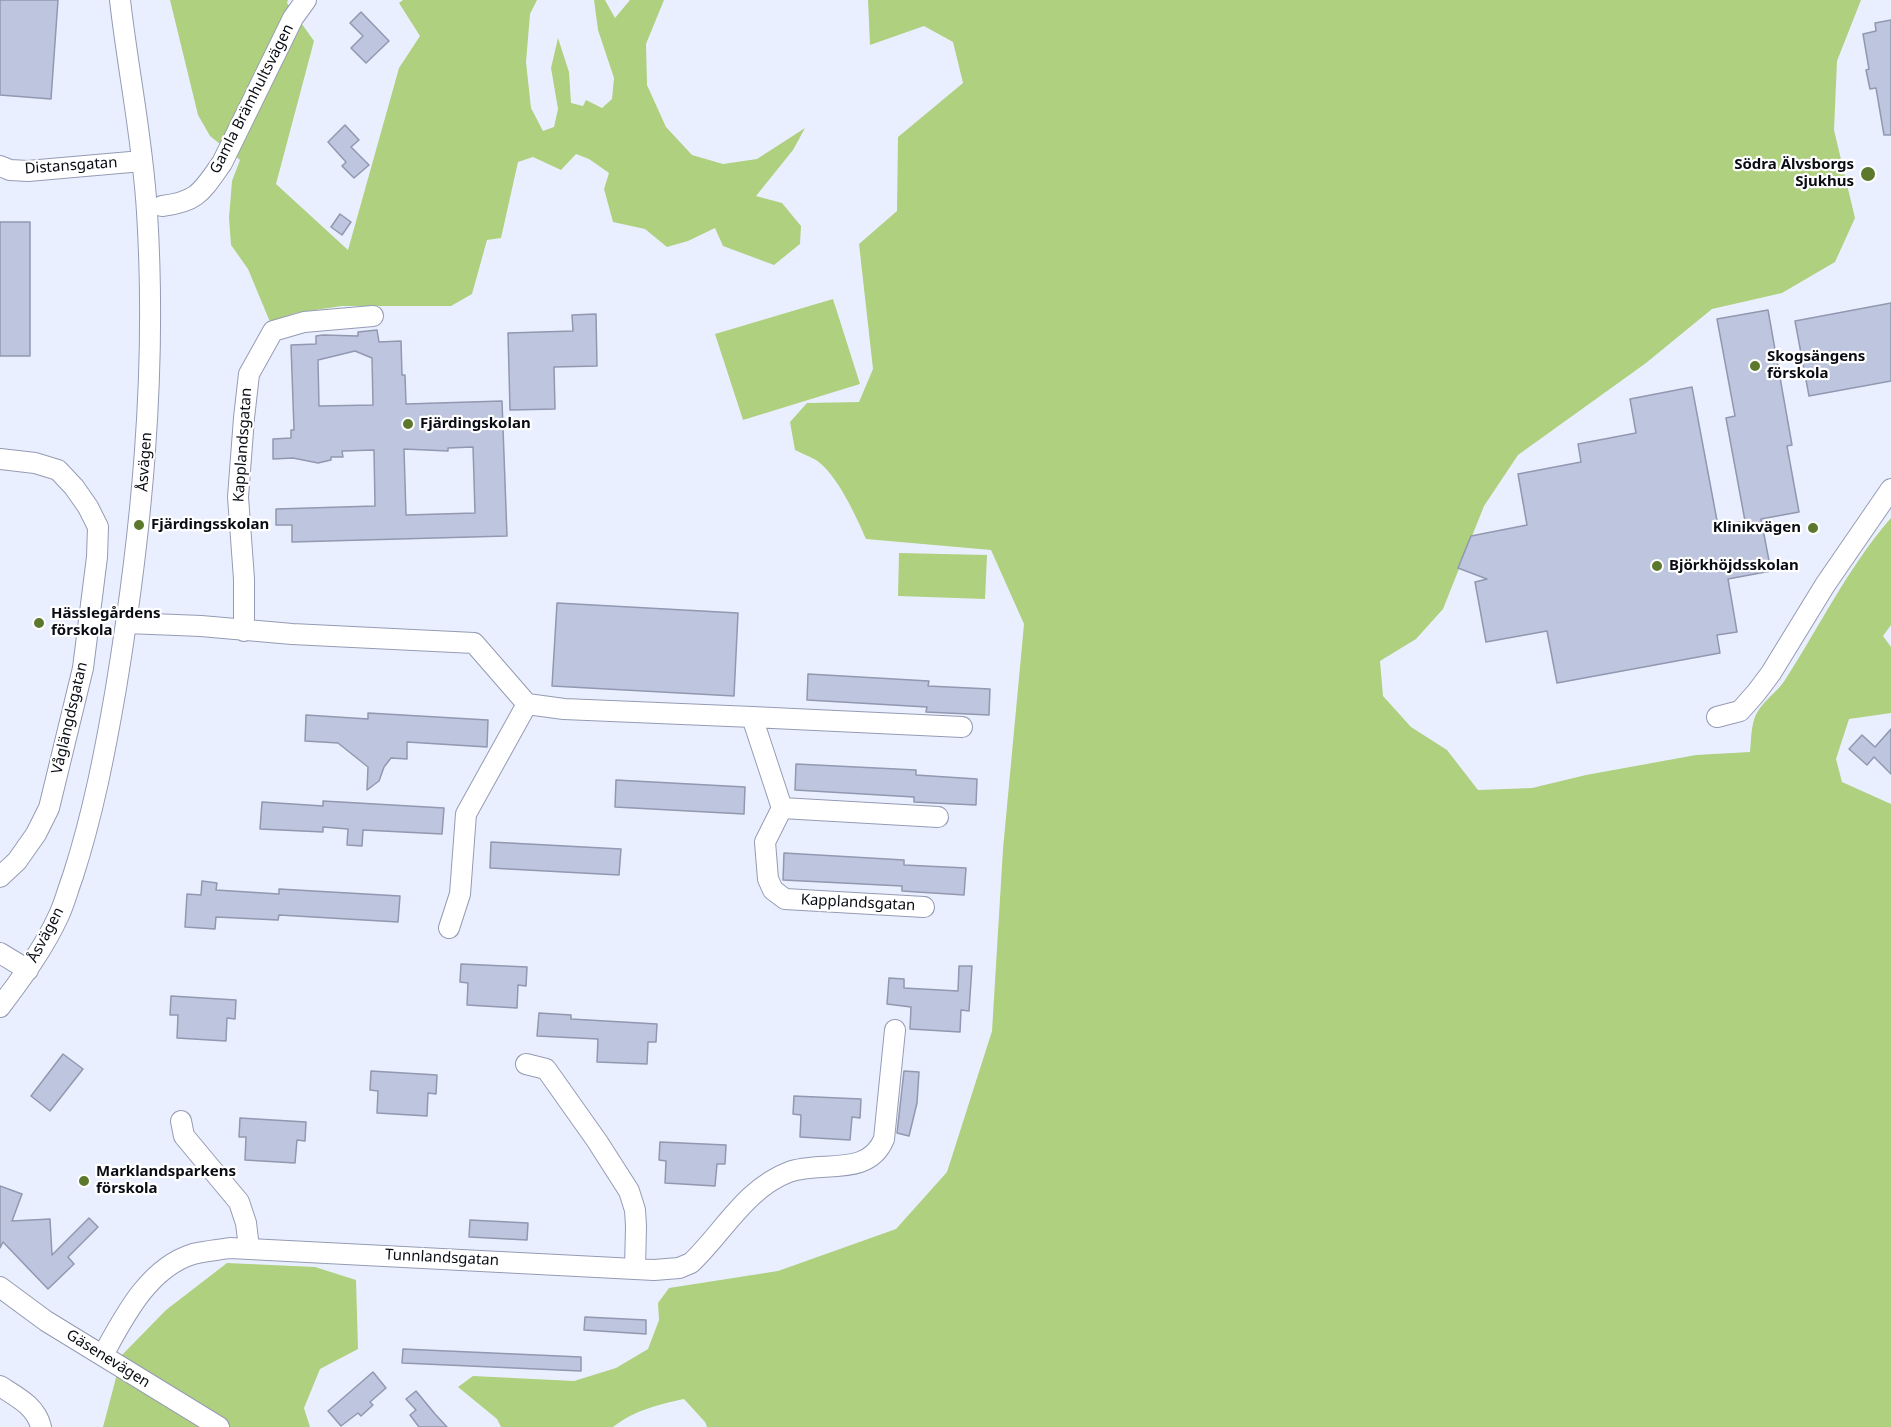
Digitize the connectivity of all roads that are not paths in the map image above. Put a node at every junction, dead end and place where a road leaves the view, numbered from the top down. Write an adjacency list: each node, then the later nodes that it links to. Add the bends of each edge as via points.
1 (120, 0): 3 (street, Åsvägen)
2 (306, 0): 5 (street, Gamla Brämhultsvägen, via 211,178 188,201)
3 (142, 161): 4 (street, Distansgatan, via 28,171); 9 (street, Åsvägen, via 149,254 149,379 145,471)
4 (0, 166)
5 (162, 206)
6 (373, 316): 10 (street, Kapplandsgatan, via 304,322 273,331 249,374 238,497)
7 (0, 459): 17 (street, Våglängdsgatan, via 58,470 74,487 98,526 83,668 49,808 36,834)
8 (1891, 489): 13 (street, via 1825,585 1771,674 1740,711)
9 (127, 623): 10 (street); 21 (street, Åsvägen, via 104,760 78,859 60,913)
10 (244, 631): 11 (street, via 474,643)
11 (527, 704): 12 (street); 19 (street, via 466,814 460,894)
12 (752, 717): 14 (street); 15 (street)
13 (1717, 717)
14 (962, 727)
15 (782, 808): 16 (street); 18 (street, Kapplandsgatan, via 765,843 768,879 773,890 785,899)
16 (938, 817)
17 (0, 878)
18 (924, 907)
19 (449, 928)
20 (0, 953): 21 (street)
21 (28, 970): 22 (street, Åsvägen)
22 (0, 1006)
23 (895, 1030): 27 (street, Tunnlandsgatan, via 880,1150 861,1163 790,1171 748,1200 691,1263 672,1269)
24 (526, 1064): 27 (street, via 546,1069 630,1191 635,1210)
25 (181, 1121): 26 (street, via 184,1136 239,1202)
26 (249, 1248): 27 (street, Tunnlandsgatan); 29 (street, Tunnlandsgatan, via 191,1255 156,1276 144,1288)
27 (636, 1269)
28 (0, 1287): 29 (street, Gäsenevägen, via 46,1321)
29 (103, 1355): 32 (street, Gäsenevägen)
30 (0, 1386): 31 (street, via 33,1409)
31 (41, 1427)
32 (219, 1427)

